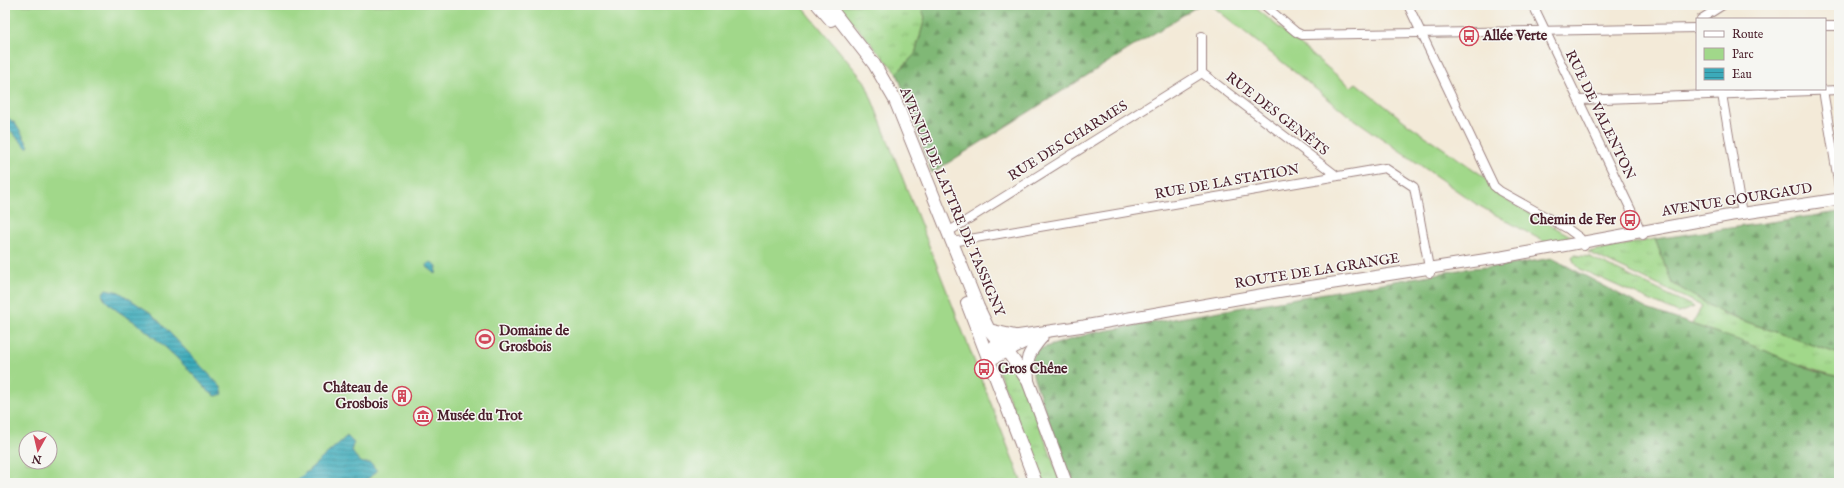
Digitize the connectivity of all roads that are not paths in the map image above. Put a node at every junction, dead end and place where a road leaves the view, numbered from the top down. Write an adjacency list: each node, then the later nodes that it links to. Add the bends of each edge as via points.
1 (818, 5): 35 (main road, via 862,57 884,92)
2 (828, 5): 28 (main road, AVENUE DE LATTRE DE TASSIGNY, via 874,64 891,94)
3 (1264, 5): 14 (street, via 1302,35)
4 (1408, 5): 14 (street)
5 (1533, 5): 13 (street, RUE DE VALENTON)
6 (1723, 5): 7 (street)
7 (1703, 18)
8 (1696, 23): 11 (street)
9 (1826, 26): 10 (street)
10 (1839, 26)
11 (1687, 28): 12 (street); 13 (street)
12 (1696, 28)
13 (1545, 31): 14 (street); 21 (street, RUE DE VALENTON)
14 (1422, 32): 29 (street, via 1494,186 1500,192 1568,229 1580,238)
15 (1202, 36): 16 (street)
16 (1202, 73): 22 (street, RUE DES GENÊTS); 28 (street, RUE DES CHARMES)
17 (1823, 90): 18 (street); 19 (street); 23 (street)
18 (1839, 90)
19 (1741, 91): 20 (street)
20 (1722, 94): 21 (street); 26 (street)
21 (1580, 100): 27 (street, RUE DE VALENTON)
22 (1336, 176): 28 (street, RUE DE LA STATION); 30 (street, RUE DE LA STATION, via 1385,168 1414,187)
23 (1839, 187)
24 (1839, 199): 26 (main road, AVENUE GOURGAUD)
25 (1839, 203): 27 (main road, AVENUE GOURGAUD)
26 (1742, 214): 27 (main road, AVENUE GOURGAUD)
27 (1643, 234): 29 (main road, ROUTE DE LA GRANGE)
28 (950, 237): 31 (main road, AVENUE DE LATTRE DE TASSIGNY)
29 (1583, 244): 30 (main road, ROUTE DE LA GRANGE)
30 (1429, 271): 32 (main road, ROUTE DE LA GRANGE, via 1282,298)
31 (990, 330): 33 (main road); 34 (main road, AVENUE DE LATTRE DE TASSIGNY)
32 (1041, 335): 33 (main road, ROUTE DE LA GRANGE); 34 (main road, ROUTE DE LA GRANGE); 36 (main road, via 1028,355)
33 (1014, 336): 34 (main road, ROUTE DE LA GRANGE)
34 (1003, 347): 35 (main road); 36 (main road, AVENUE DE LATTRE DE TASSIGNY)
35 (988, 355): 37 (main road)
36 (1028, 382): 38 (main road, AVENUE DE LATTRE DE TASSIGNY)
37 (1036, 483)
38 (1066, 483)

